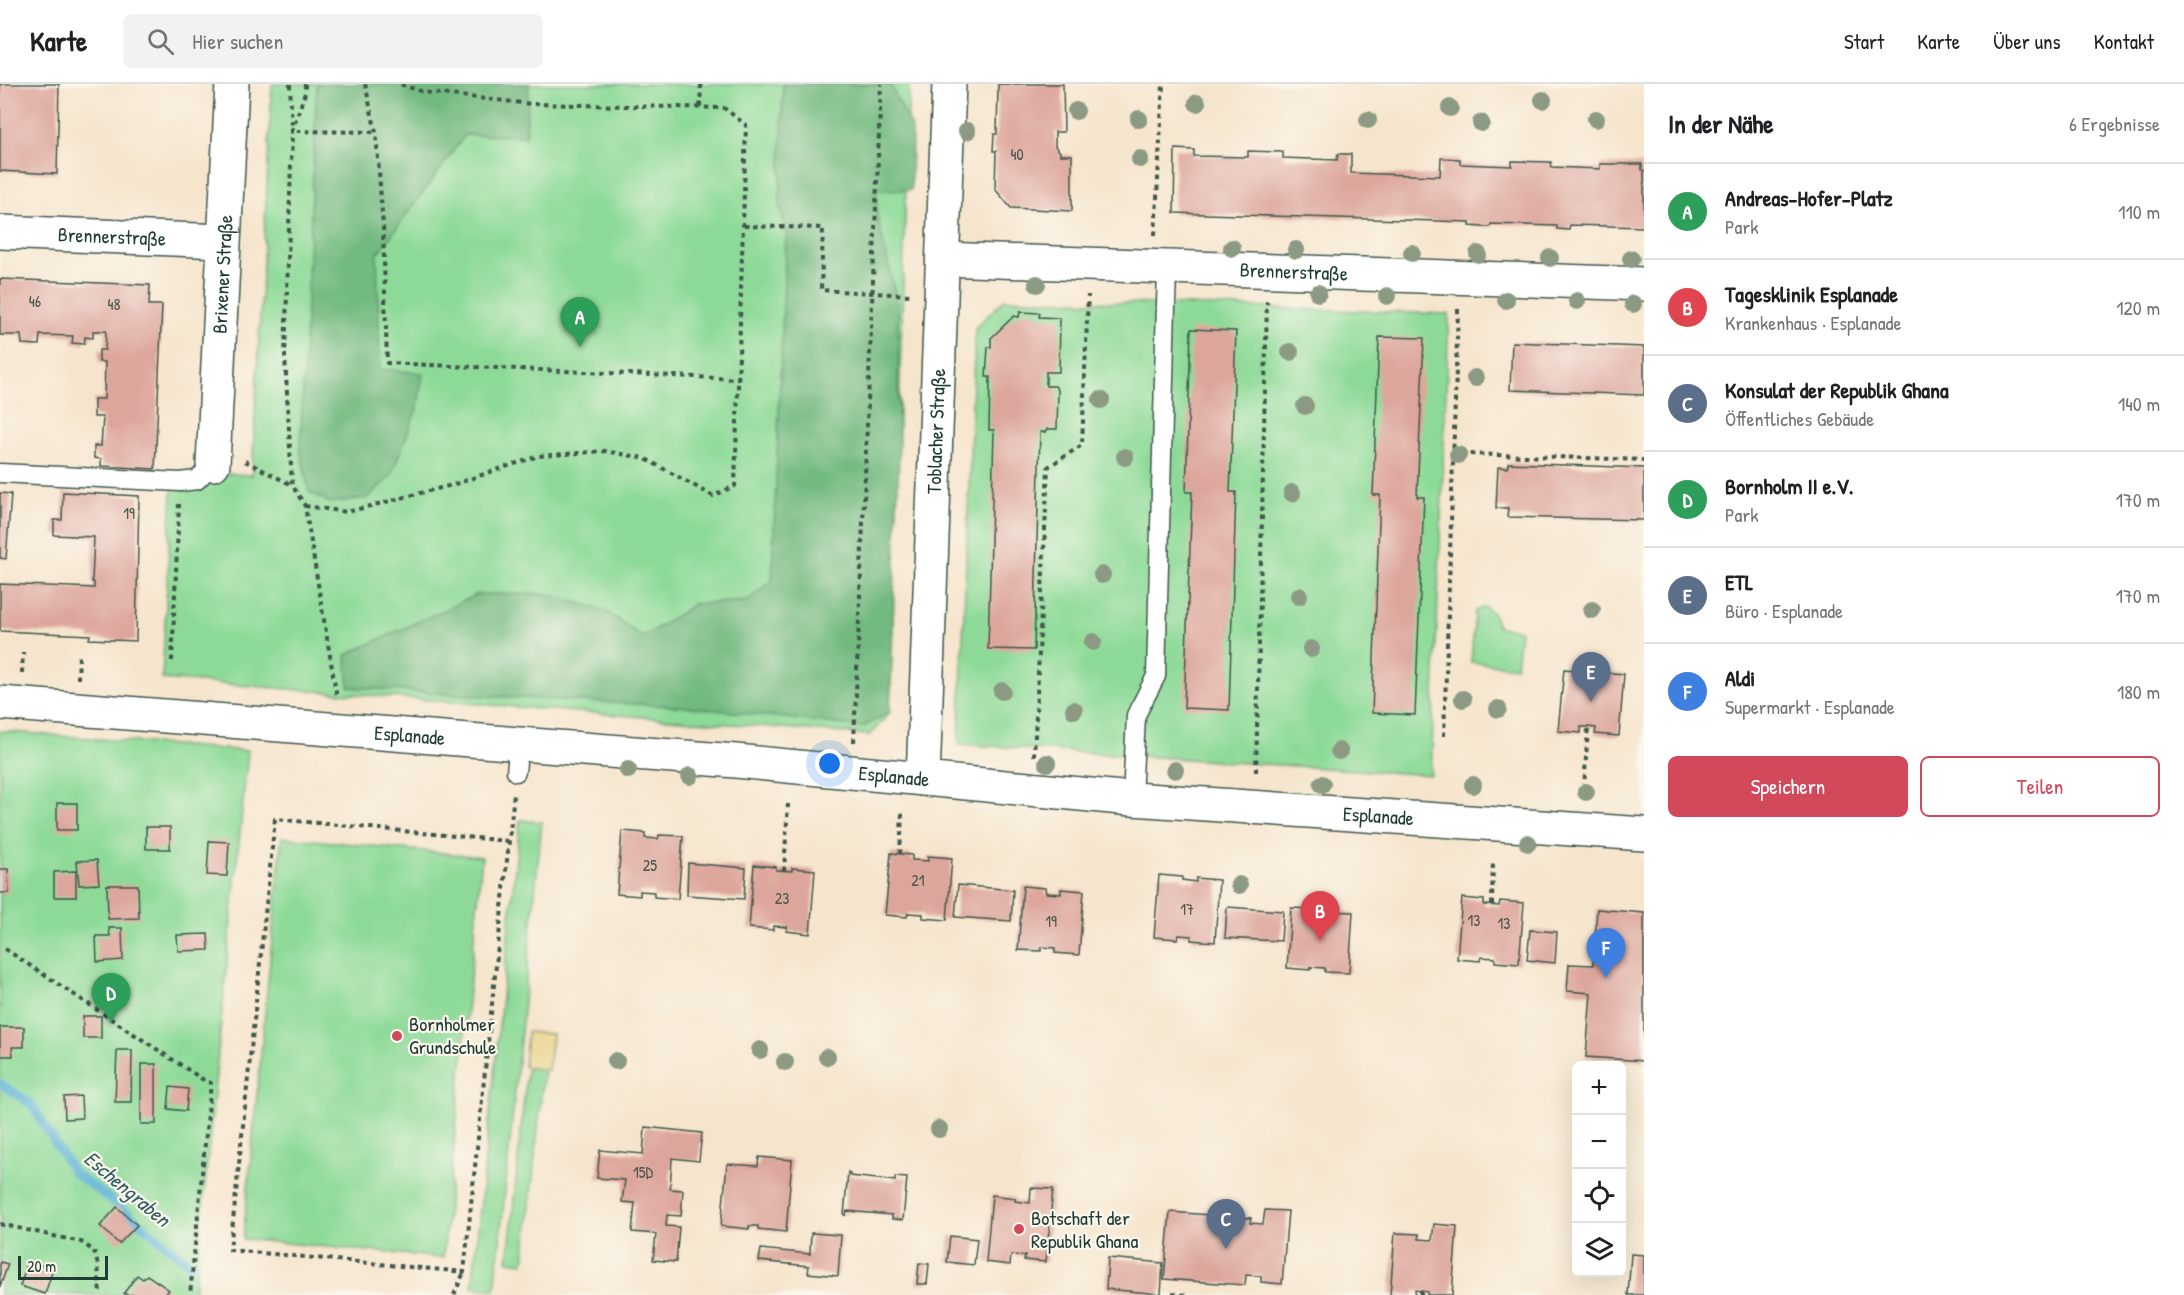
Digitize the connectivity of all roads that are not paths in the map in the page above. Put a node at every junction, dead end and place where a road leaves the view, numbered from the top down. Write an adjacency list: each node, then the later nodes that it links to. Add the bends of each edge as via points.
1 (232, 84): 4 (street, Brixener Straße)
2 (949, 84): 6 (street, Toblacher Straße)
3 (0, 232): 4 (street, Brennerstraße)
4 (224, 240): 8 (street, Brixener Straße)
5 (1161, 253): 6 (street, Brennerstraße); 7 (street, Brennerstraße); 12 (lane, via 1156,676 1136,715)
6 (943, 260): 11 (street, Toblacher Straße)
7 (1644, 284)
8 (214, 453): 9 (lane, via 197,480 180,482)
9 (0, 473)
10 (11, 692): 11 (street, Esplanade, via 518,757 809,767)
11 (923, 779): 12 (street, Esplanade)
12 (1132, 799): 13 (street, Esplanade)
13 (1644, 834)

